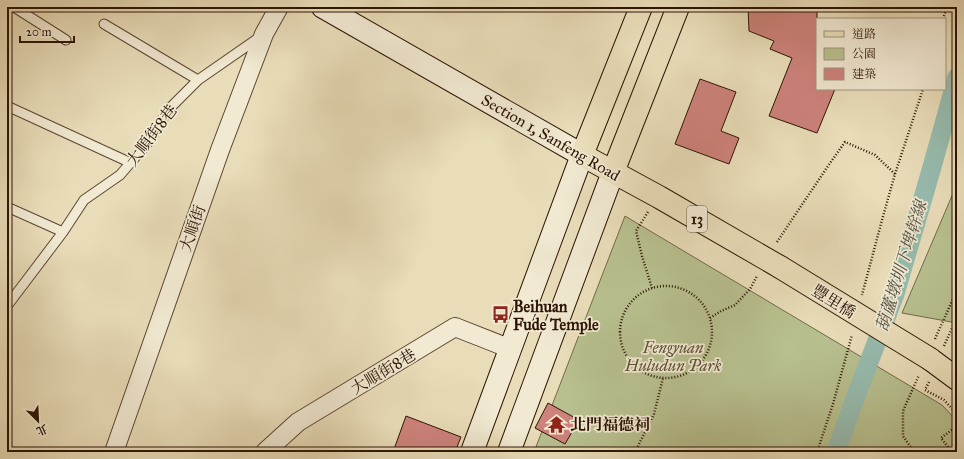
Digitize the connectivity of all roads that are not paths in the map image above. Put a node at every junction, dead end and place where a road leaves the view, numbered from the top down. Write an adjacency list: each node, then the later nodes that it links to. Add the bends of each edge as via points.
1 (14, 7): 8 (lane)
2 (279, 7): 7 (street, 大順街)
3 (322, 7): 11 (street, Section 1, Sanfeng Road)
4 (641, 7): 11 (main road)
5 (678, 7): 13 (main road)
6 (104, 24): 9 (lane)
7 (264, 34): 9 (lane, 大順街8巷); 20 (street, 大順街, via 220,150)
8 (66, 40)
9 (198, 80): 12 (lane, 大順街8巷, via 168,110 150,140)
10 (7, 106): 12 (lane)
11 (582, 155): 13 (main road, Section 1, Sanfeng Road / 13); 18 (street)
12 (131, 163): 15 (lane, 大順街8巷, via 120,175 84,200)
13 (613, 172): 16 (main road, Section 1, Sanfeng Road / 13); 23 (street)
14 (7, 207): 15 (lane)
15 (63, 232): 17 (lane, 大順街8巷)
16 (773, 263): 19 (main road, 豐里橋 / 13, bridge, via 930,359)
17 (7, 306)
18 (511, 349): 21 (street, 大順街8巷, via 455,327 298,422); 22 (street)
19 (957, 379)
20 (114, 452)
21 (265, 452)
22 (472, 452)
23 (509, 452)

